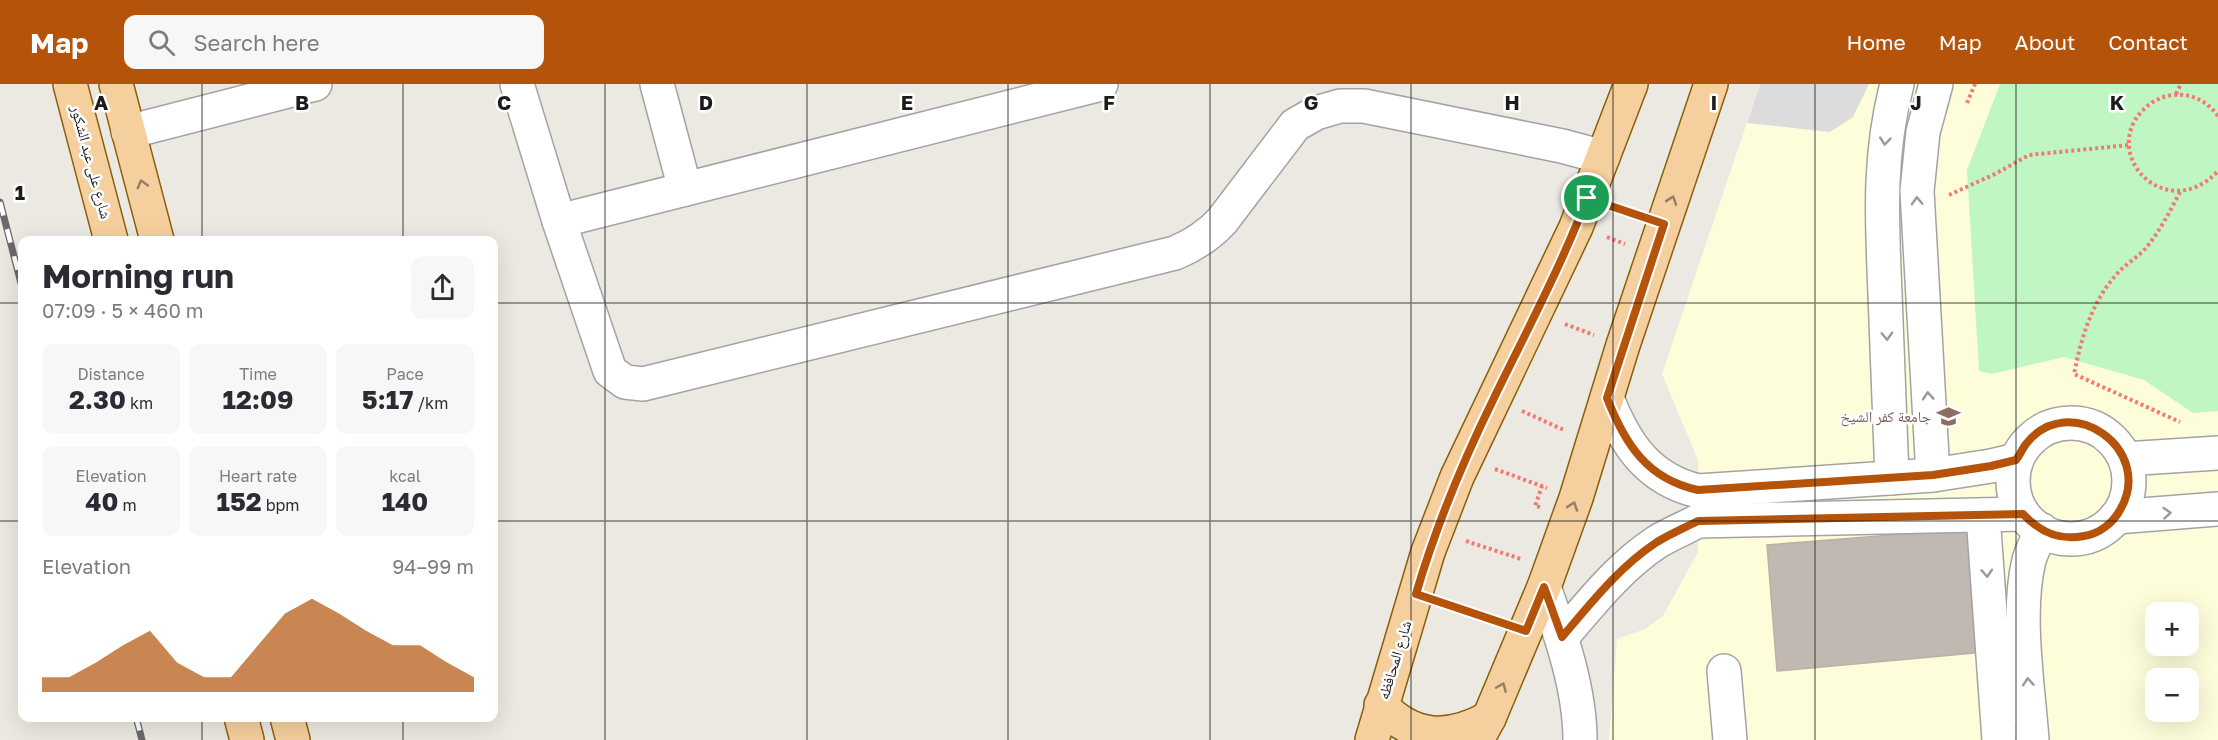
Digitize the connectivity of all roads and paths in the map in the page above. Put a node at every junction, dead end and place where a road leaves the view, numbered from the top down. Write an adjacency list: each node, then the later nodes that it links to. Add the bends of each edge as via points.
1 (70, 84): 17 (main road, شارع على عبد الشكور)
2 (116, 84): 16 (main road)
3 (315, 84): 16 (street)
4 (517, 84): 25 (street)
5 (657, 84): 22 (street)
6 (1101, 84): 22 (street)
7 (1630, 84): 19 (main road, شارع المحافظه)
8 (1711, 84): 28 (main road, one-way to 8)
9 (1897, 84): 40 (street, one-way to 40, via 1882,167)
10 (1936, 84): 39 (street, one-way to 10, via 1917,191 1923,132)
11 (1975, 84): 14 (path)
12 (2181, 84): 13 (path)
13 (2176, 94): 15 (path, via 2192,96); 18 (path, via 2148,105 2131,130)
14 (1963, 113)
15 (2218, 116)
16 (128, 132): 17 (main road); 27 (main road, one-way to 16)
17 (85, 142): 26 (main road, شارع على عبد الشكور)
18 (2129, 145): 21 (path, via 2029,155 1949,196); 23 (path, via 2139,173 2165,190)
19 (1604, 157): 24 (main road, شارع المحافظه); 25 (street, via 1364,106 1340,106 1294,125 1222,220 1193,246 643,384 625,382 609,371)
20 (2218, 171): 23 (path, via 2202,185)
21 (1950, 185)
22 (685, 189): 25 (street)
23 (2180, 192): 33 (path, via 2146,248 2115,275 2095,305 2074,374)
24 (1582, 213): 28 (path); 28 (path); 29 (main road, شارع المحافظه)
25 (559, 220)
26 (110, 236)
27 (157, 236)
28 (1659, 239): 30 (main road)
29 (1537, 314): 30 (path); 31 (main road, شارع المحافظه)
30 (1623, 345): 32 (main road)
31 (1494, 398): 34 (path); 36 (main road, شارع المحافظه)
32 (1607, 398): 34 (main road); 40 (street, via 1617,426 1634,451 1655,472 1677,486 1698,490)
33 (2186, 424)
34 (1593, 442): 41 (main road)
35 (2218, 453): 37 (street)
36 (1466, 458): 41 (path); 46 (main road, شارع المحافظه)
37 (2125, 459): 38 (street, via 2115,442 2080,423 2042,430); 44 (street, via 2128,489)
38 (2016, 460): 39 (street); 45 (street, via 2016,502)
39 (1933, 475): 40 (street)
40 (1892, 478)
41 (1576, 498): 47 (main road, one-way to 41)
42 (2218, 509): 44 (street, one-way to 42)
43 (1983, 515): 45 (street); 50 (street, via 1698,521 1658,541 1635,558); 61 (street, one-way to 61)
44 (2116, 517): 45 (street, via 2089,536 2065,537)
45 (2032, 522): 62 (street, one-way to 45, via 2024,621)
46 (1436, 532): 47 (path); 48 (main road, شارع المحافظه)
47 (1548, 578): 49 (main road); 50 (street)
48 (1416, 594): 49 (path); 52 (main road, شارع المحافظه)
49 (1526, 631): 55 (main road, one-way to 49)
50 (1562, 637): 59 (street)
51 (1724, 671): 60 (street)
52 (1381, 705): 55 (main road, via 1395,722 1432,739 1453,738); 58 (main road, شارع المحافظه)
53 (242, 722): 56 (main road)
54 (288, 722): 57 (main road)
55 (1483, 729)
56 (247, 740)
57 (293, 740)
58 (1372, 740)
59 (1581, 740)
60 (1730, 740)
61 (1999, 740)
62 (2032, 740)

